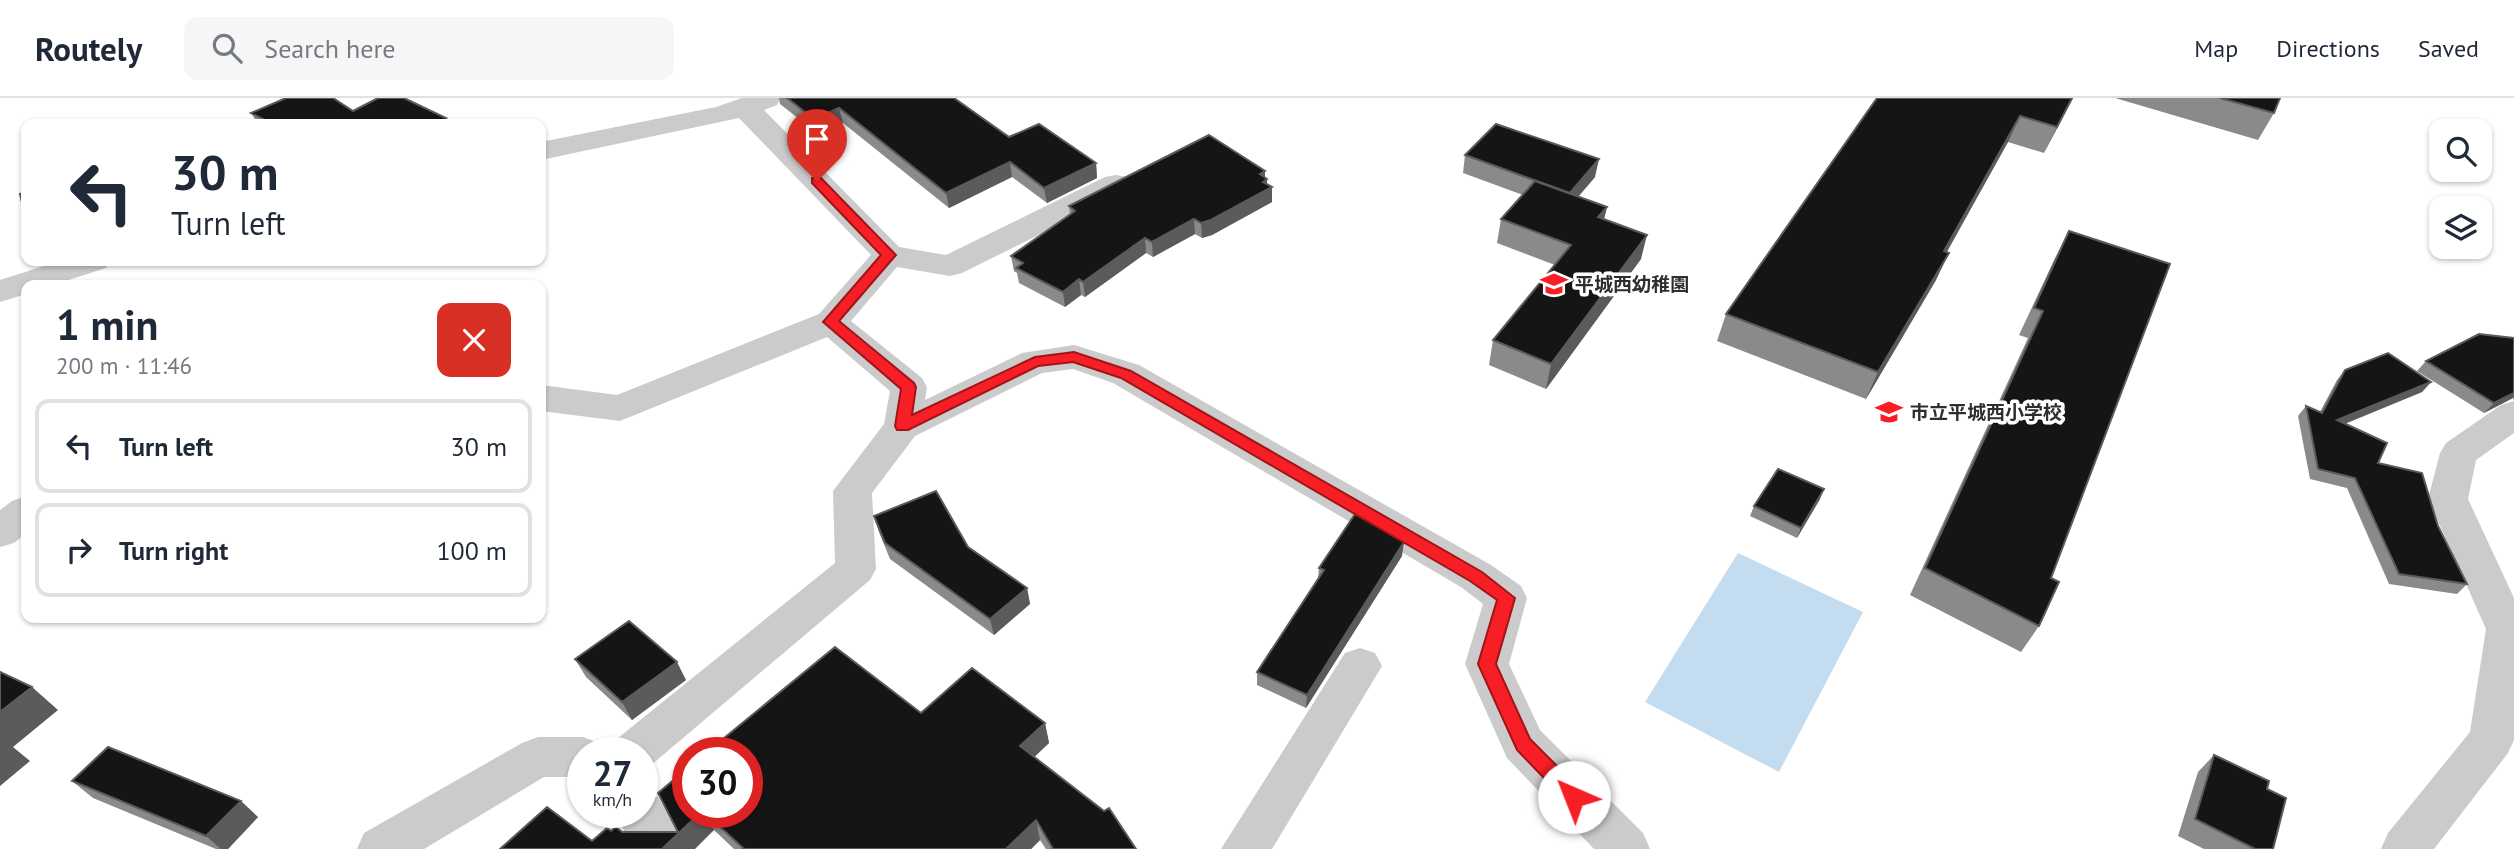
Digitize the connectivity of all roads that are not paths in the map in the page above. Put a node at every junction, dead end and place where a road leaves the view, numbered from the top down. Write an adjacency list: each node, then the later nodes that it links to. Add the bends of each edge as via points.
1 (757, 102): 2 (street, via 723,114); 4 (street)
2 (546, 150)
3 (1140, 172): 4 (street, via 950,266)
4 (889, 255): 9 (street)
5 (78, 266): 6 (street)
6 (34, 280)
7 (21, 284): 8 (street)
8 (0, 291)
9 (831, 322): 10 (street, via 621,408); 12 (street, via 909,387)
10 (546, 399)
11 (2514, 414): 23 (street, via 2459,453 2448,499 2507,629 2492,739)
12 (902, 426): 16 (street, via 852,491 856,569); 22 (street, via 1035,362 1074,357 1126,374 1476,576 1506,598 1487,664 1523,744)
13 (21, 515): 14 (street)
14 (0, 532)
15 (1360, 666): 21 (street)
16 (652, 737)
17 (567, 757): 19 (street, via 538,757)
18 (647, 828): 20 (street)
19 (381, 849)
20 (664, 849)
21 (1245, 849)
22 (1626, 849)
23 (2405, 849)

